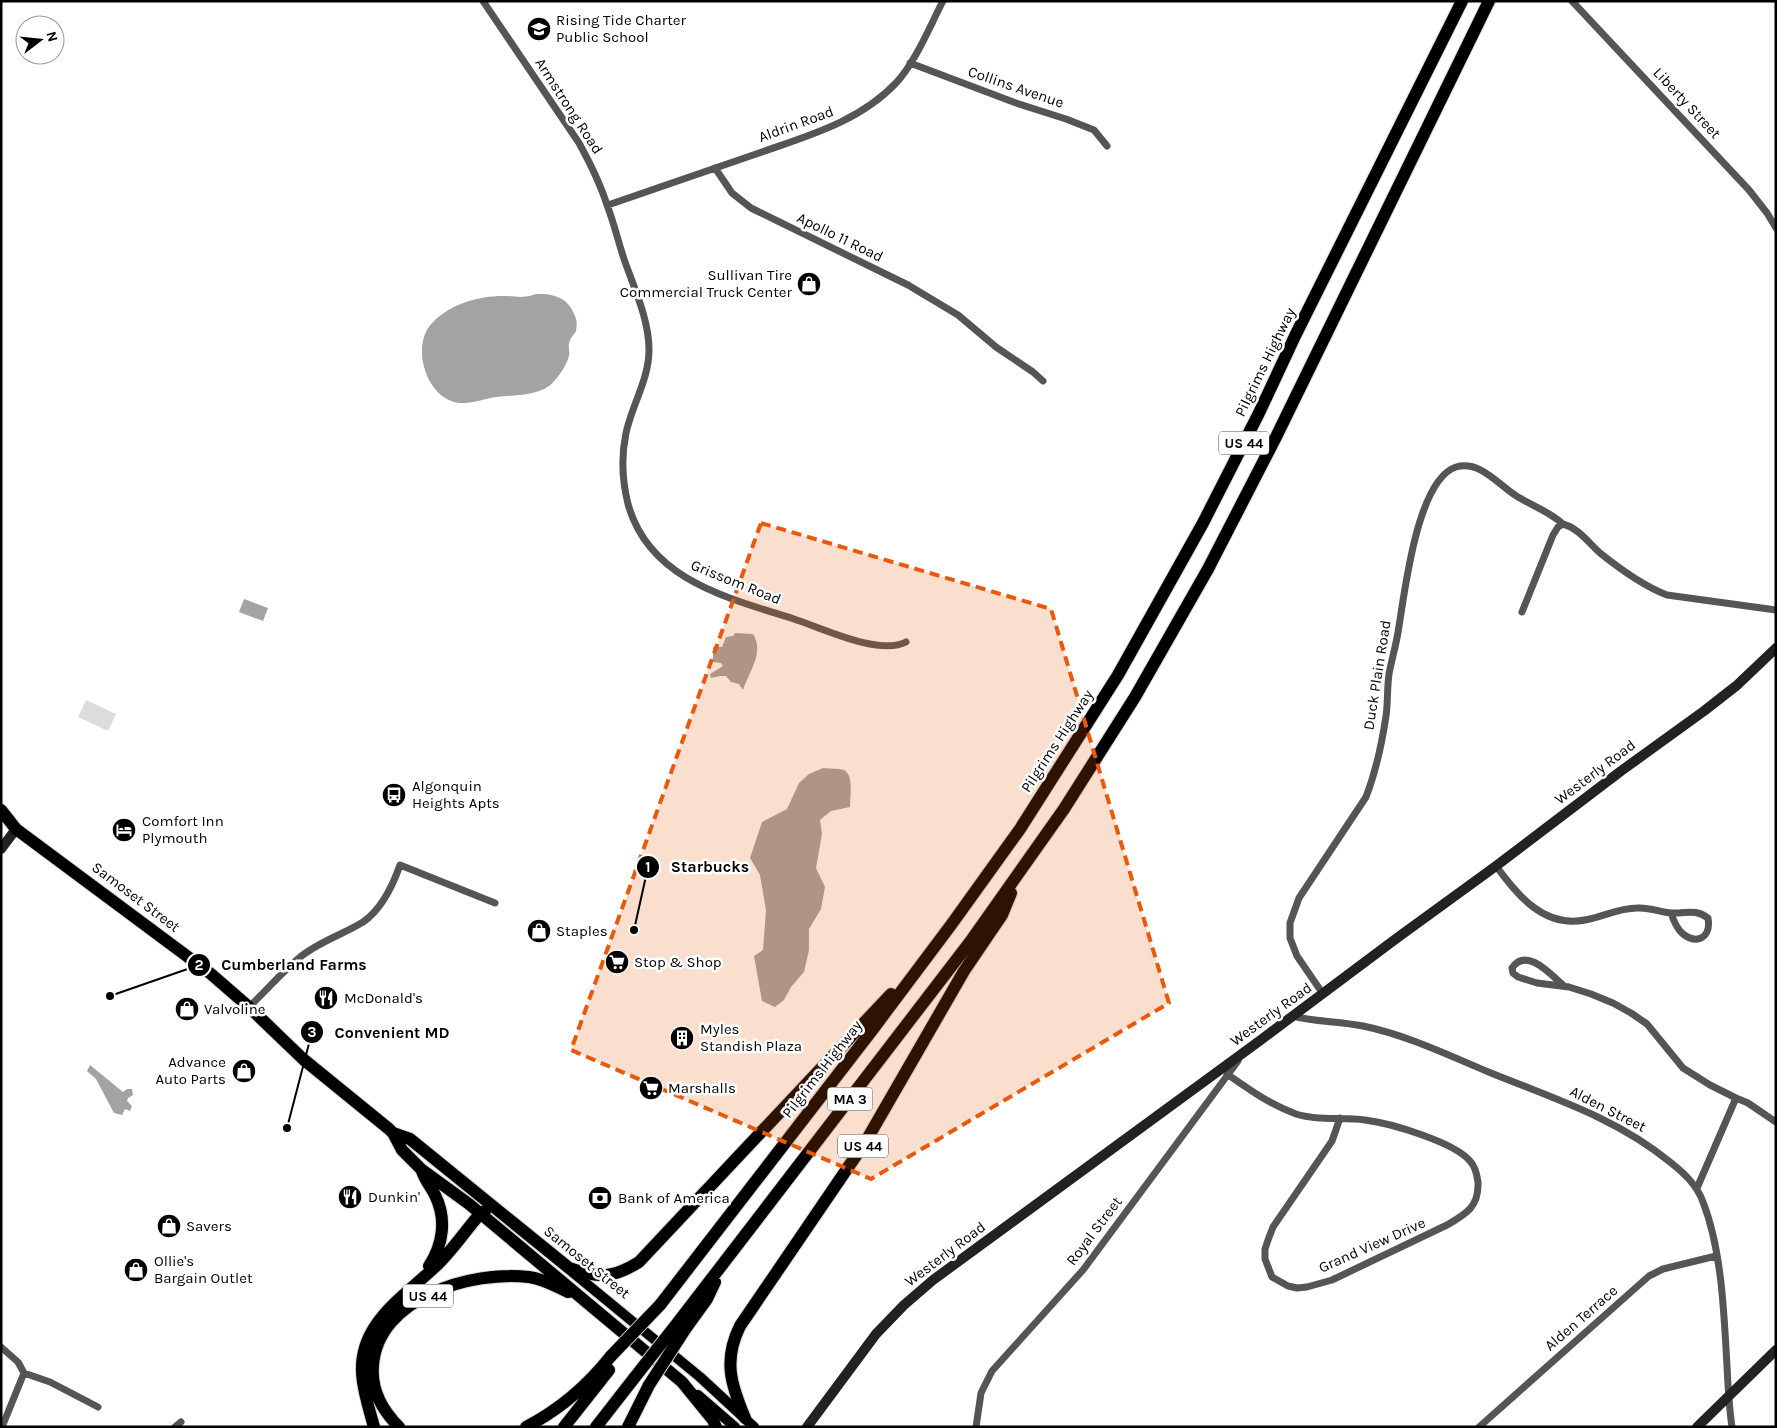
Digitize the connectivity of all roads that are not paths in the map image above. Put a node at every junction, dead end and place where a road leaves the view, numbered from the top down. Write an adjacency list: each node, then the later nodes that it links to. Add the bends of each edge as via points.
1 (483, 1): 9 (street, Armstrong Road, via 579,143)
2 (943, 1): 6 (street, Aldrin Road)
3 (1462, 1): 25 (highway, Pilgrims Highway / US 44, via 1259,414 1164,596 1056,774)
4 (1489, 1): 22 (highway, US 44, via 1208,569 1135,697)
5 (1572, 1): 10 (street, Liberty Street, via 1739,179)
6 (910, 63): 7 (street, Collins Avenue, via 1094,130); 8 (street, Aldrin Road, via 885,94 858,114)
7 (1107, 146)
8 (715, 168): 9 (street, Aldrin Road); 11 (street, Apollo 11 Road, via 732,193 751,208 908,285 963,319)
9 (608, 205): 15 (street, Grissom Road, via 648,337 646,375 626,432 622,458 623,483 630,511 646,543 669,567 715,592 871,644 894,647)
10 (1776, 228)
11 (1043, 381)
12 (1563, 524): 13 (street, Duck Plain Road, via 1573,528 1615,565 1653,590 1667,595); 14 (street, via 1553,535); 27 (street, Duck Plain Road, via 1474,468 1456,467 1434,486 1414,542 1372,782 1366,797 1299,898 1290,923 1290,938 1297,956)
13 (1776, 610)
14 (1522, 612)
15 (906, 642)
16 (1776, 648): 21 (street, Westerly Road, via 1736,686)
17 (1, 810): 19 (highway, Samoset Street)
18 (1, 825): 19 (highway, Samoset Street)
19 (16, 829): 20 (street); 28 (highway, Samoset Street, via 200,965)
20 (1, 849)
21 (1496, 866): 24 (street, via 1523,900 1536,910 1562,920 1585,920 1638,908); 27 (street, Westerly Road)
22 (1018, 875): 44 (highway, MA 3, via 904,1030 722,1265 707,1300); 53 (highway, US 44, via 1002,915 964,971 880,1119 740,1326 732,1348 730,1368 735,1392)
23 (495, 903): 28 (street, via 400,865 379,907 364,921 299,958)
24 (1670, 913): 24 (street, via 1702,913 1708,918 1707,934 1703,938 1689,937 1680,932)
25 (936, 946): 41 (highway, via 639,1262 606,1276 589,1275); 47 (highway, Pilgrims Highway / US 44, bridge, via 660,1305)
26 (1564, 986): 26 (street, via 1518,977 1512,968 1519,962 1532,961); 32 (street, via 1613,1003 1631,1013 1647,1024 1682,1068)
27 (1323, 994): 29 (street, Westerly Road)
28 (249, 1007): 35 (highway, Samoset Street, via 303,1058)
29 (1292, 1016): 30 (street, Westerly Road); 37 (street, Alden Street, via 1363,1026 1398,1036 1588,1111 1622,1128 1659,1153)
30 (1244, 1052): 31 (street, Royal Street); 64 (street, Westerly Road, via 913,1296 868,1343)
31 (1227, 1074): 33 (street, Grand View Drive, via 1259,1097 1298,1114); 65 (street, Royal Street, via 1083,1270 992,1371 981,1393)
32 (1736, 1098): 34 (street); 37 (street)
33 (1340, 1118): 33 (street, Grand View Drive, via 1389,1125 1462,1154 1471,1161 1477,1175 1476,1201 1447,1225 1332,1280 1307,1287 1288,1286 1272,1277 1264,1259 1265,1249 1273,1227 1332,1141)
34 (1776, 1122)
35 (393, 1133): 36 (highway, Samoset Street, via 402,1150); 38 (highway, Samoset Street, via 410,1139)
36 (421, 1169): 39 (highway, Samoset Street); 42 (highway, via 439,1204 442,1226 437,1251)
37 (1696, 1188): 40 (street, Alden Street, via 1710,1222)
38 (492, 1207): 39 (highway); 41 (highway, Samoset Street)
39 (480, 1214): 42 (highway); 43 (highway, Samoset Street)
40 (1716, 1256): 50 (street, Alden Street, via 1722,1287); 66 (street, Alden Terrace, via 1663,1269 1649,1276)
41 (569, 1268): 53 (main road, Samoset Street, via 667,1348)
42 (423, 1277): 56 (highway, via 382,1316 369,1338 362,1367)
43 (584, 1299): 49 (highway, Samoset Street / US 44); 57 (highway, US 44, via 541,1279 503,1276 461,1282 408,1308 385,1330 373,1360 373,1382 378,1397)
44 (682, 1324): 60 (highway, bridge, via 634,1377); 61 (highway, bridge)
45 (1, 1347): 48 (street, via 18,1362)
46 (1776, 1350): 50 (street)
47 (614, 1358): 58 (highway, US 44, via 565,1402); 59 (highway)
48 (24, 1373): 51 (street, via 50,1382); 54 (street)
49 (682, 1382): 62 (highway, via 714,1420); 63 (main road, Samoset Street / US 44)
50 (1729, 1396): 67 (street); 68 (street, Alden Street)
51 (98, 1408)
52 (181, 1422): 55 (street)
53 (749, 1422)
54 (2, 1427)
55 (175, 1427)
56 (374, 1427)
57 (399, 1427)
58 (526, 1427)
59 (564, 1427)
60 (596, 1427)
61 (628, 1427)
62 (716, 1427)
63 (735, 1427)
64 (807, 1427)
65 (976, 1427)
66 (1478, 1427)
67 (1696, 1427)
68 (1732, 1427)

